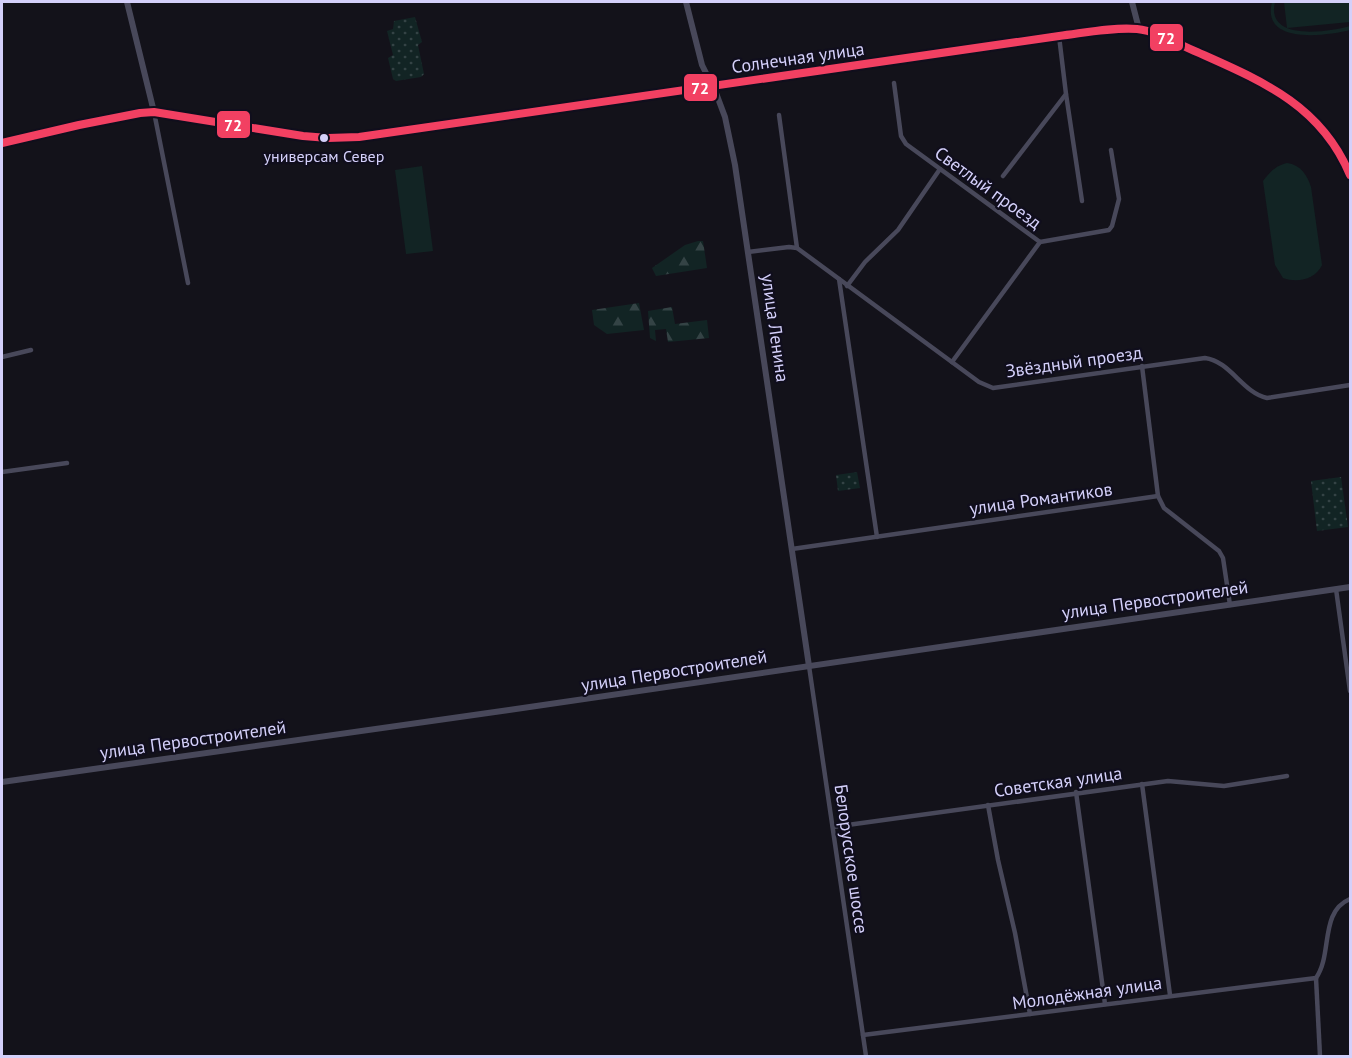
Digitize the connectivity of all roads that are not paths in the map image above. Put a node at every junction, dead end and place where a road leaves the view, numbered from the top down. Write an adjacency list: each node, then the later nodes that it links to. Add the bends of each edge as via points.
1 (127, 2): 9 (street)
2 (686, 2): 7 (street, улица Ленина, via 702,65)
3 (1132, 2): 4 (street)
4 (1138, 29): 5 (street, Солнечная улица); 14 (street, via 1228,66 1287,97 1324,131)
5 (1059, 36): 7 (street, Солнечная улица); 8 (street)
6 (894, 83): 13 (street, Светлый проезд, via 903,140)
7 (712, 85): 9 (street, Солнечная улица, via 359,137 303,136); 19 (street, улица Ленина, via 729,135)
8 (1066, 94): 15 (street, Светлый проезд); 16 (street)
9 (154, 112): 11 (street, Солнечная улица); 21 (street)
10 (779, 115): 18 (street)
11 (2, 143)
12 (1111, 150): 17 (street, Светлый проезд, via 1119,199 1110,230)
13 (940, 169): 17 (street, Светлый проезд); 22 (street, via 898,230 865,262)
14 (1350, 175)
15 (1003, 176)
16 (1082, 201)
17 (1040, 242): 26 (street)
18 (797, 248): 19 (street); 20 (street, Звёздный проезд)
19 (748, 252): 33 (street, улица Ленина)
20 (839, 279): 22 (street, Звёздный проезд); 23 (street)
21 (188, 283)
22 (848, 286): 23 (street); 26 (street, Звёздный проезд)
23 (840, 288): 32 (street)
24 (31, 350): 25 (street)
25 (2, 357)
26 (952, 362): 27 (street, Звёздный проезд, via 993,388)
27 (1142, 366): 28 (street, Звёздный проезд, via 1211,359 1267,398); 31 (street)
28 (1350, 386)
29 (67, 464): 30 (street)
30 (2, 472)
31 (1158, 496): 32 (street, улица Романтиков); 36 (street, via 1164,508 1219,551)
32 (877, 537): 33 (street, улица Романтиков)
33 (792, 549): 37 (street, улица Ленина)
34 (1350, 587): 35 (street, улица Первостроителей)
35 (1336, 589): 36 (street, улица Первостроителей); 38 (street)
36 (1230, 605): 37 (street, улица Первостроителей)
37 (809, 666): 40 (street, улица Первостроителей); 44 (street, Белорусское шоссе)
38 (1350, 691)
39 (1287, 776): 41 (street, Советская улица, via 1224,786 1176,780)
40 (2, 782)
41 (1142, 784): 42 (street, Советская улица); 47 (street)
42 (1076, 792): 43 (street, Советская улица); 48 (street)
43 (988, 805): 44 (street, Советская улица); 49 (street)
44 (833, 827): 50 (street, Белорусское шоссе)
45 (1350, 899): 46 (street, via 1330,921 1325,957)
46 (1316, 978): 47 (street, Молодёжная улица); 52 (street)
47 (1170, 995): 48 (street, Молодёжная улица)
48 (1105, 1004): 49 (street, Молодёжная улица)
49 (1030, 1014): 50 (street, Молодёжная улица)
50 (863, 1035): 51 (street, Белорусское шоссе)
51 (866, 1056)
52 (1320, 1056)

